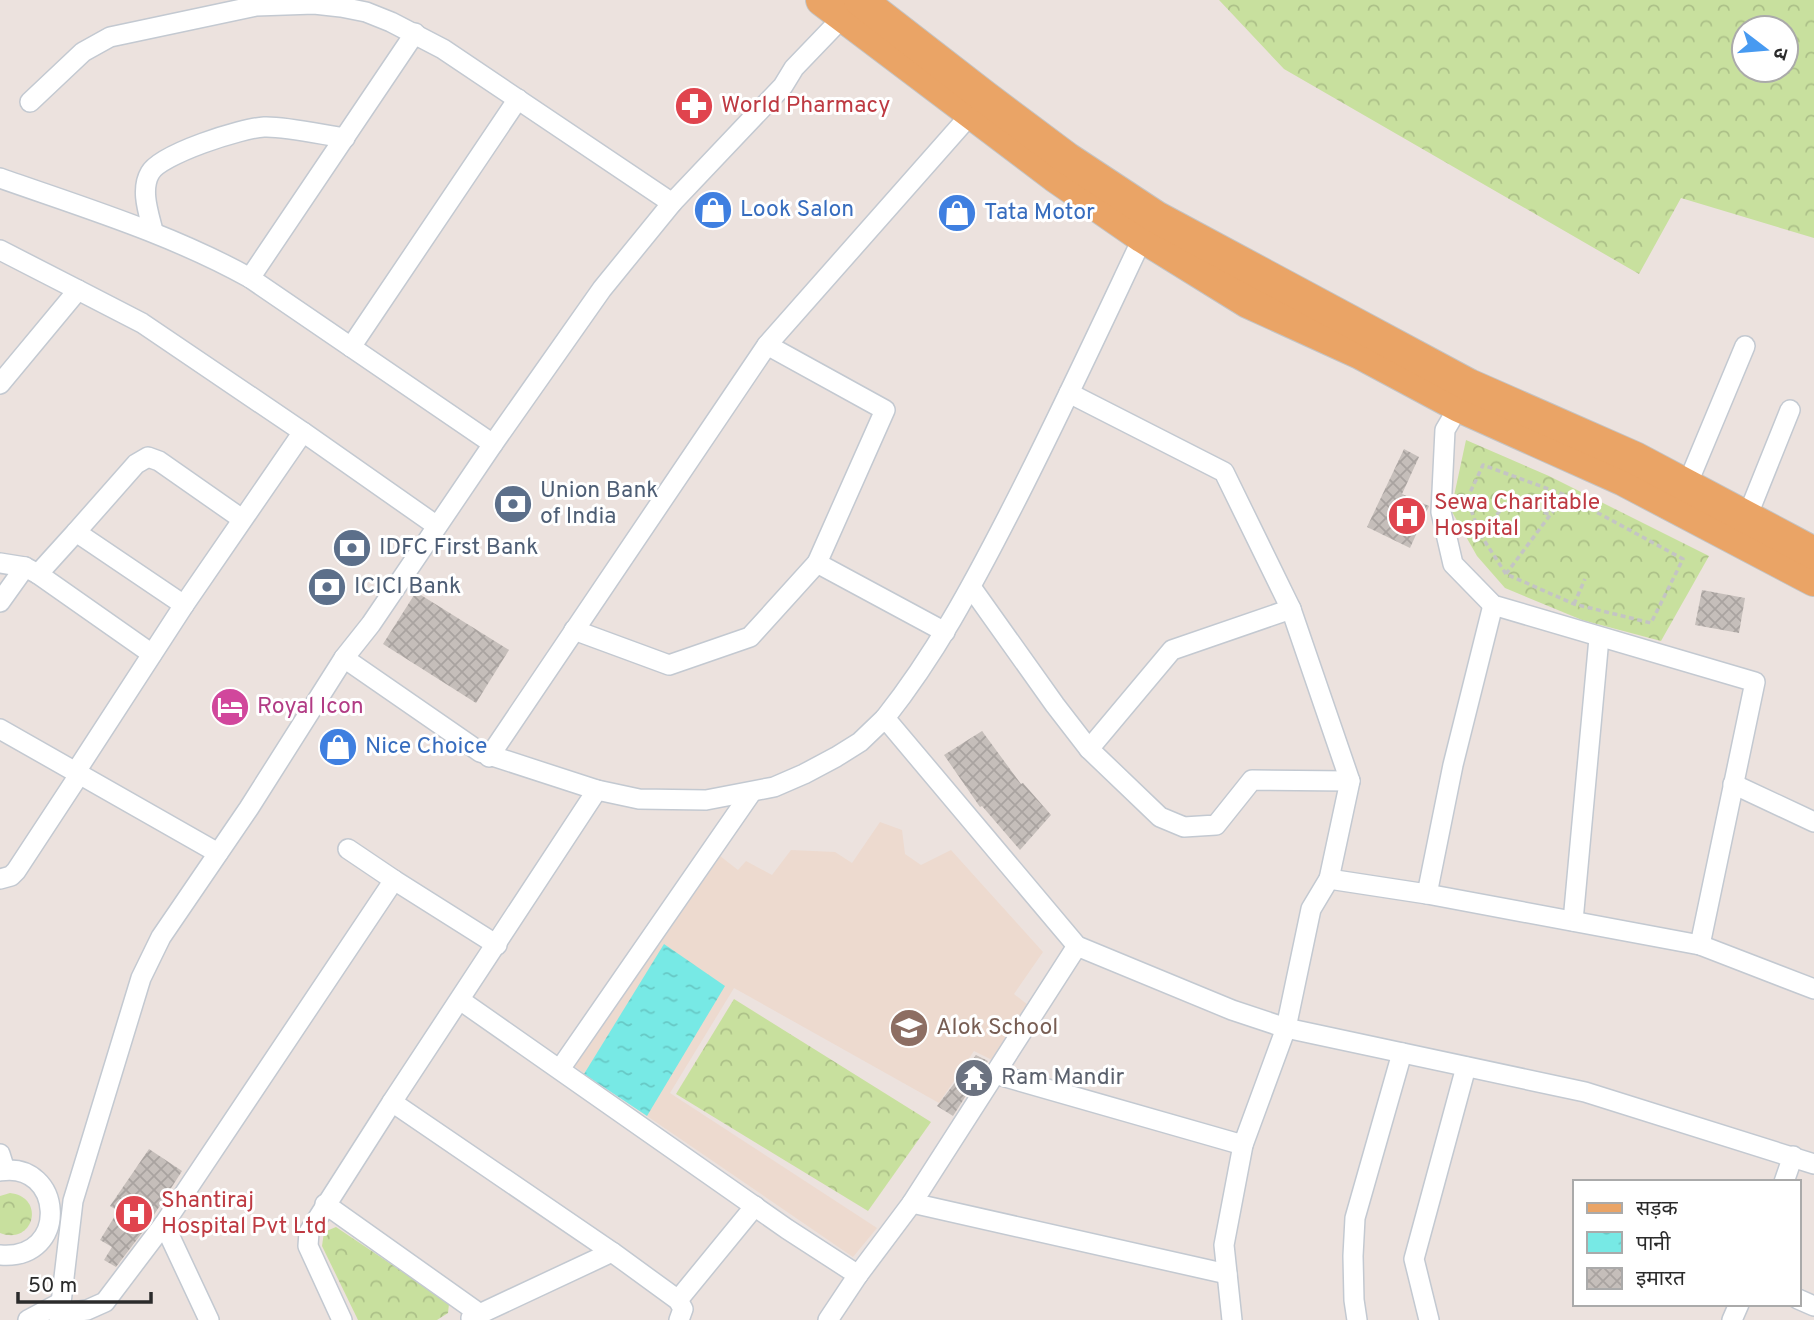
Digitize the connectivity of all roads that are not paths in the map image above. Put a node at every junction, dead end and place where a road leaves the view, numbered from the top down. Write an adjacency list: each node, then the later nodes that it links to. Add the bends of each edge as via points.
1 (226, 5): 3 (street, via 314,4 366,12); 5 (street, via 94,44)
2 (842, 6): 6 (main road); 9 (street, via 794,68 775,76); 24 (main road, via 985,97 1156,217 1469,385)
3 (415, 33): 4 (street); 7 (street)
4 (519, 99): 9 (street); 17 (street)
5 (30, 102)
6 (971, 114): 11 (main road); 15 (street)
7 (345, 138): 10 (street, via 265,127 172,156 153,168 146,183); 13 (street)
8 (0, 178): 10 (street)
9 (667, 199): 23 (street, via 559,327)
10 (153, 231): 13 (street)
11 (1143, 237): 19 (street); 20 (main road, via 1248,302 1360,353)
12 (0, 250): 14 (street)
13 (250, 278): 17 (street)
14 (78, 290): 18 (street); 22 (street, via 142,323)
15 (767, 345): 31 (street, via 886,411); 39 (street)
16 (1745, 346): 24 (street)
17 (351, 347): 23 (street)
18 (0, 384)
19 (1069, 393): 34 (street); 38 (street, via 1224,472)
20 (1459, 406): 33 (main road, via 1625,480); 36 (street, via 1445,430 1441,512 1453,564)
21 (1790, 410): 25 (street)
22 (303, 432): 26 (street); 27 (street)
23 (488, 441): 27 (street)
24 (1687, 485): 25 (main road)
25 (1747, 517): 29 (main road)
26 (242, 519): 28 (street, via 148,457 136,464); 37 (street)
27 (432, 523): 43 (street, via 371,624)
28 (76, 532): 32 (street); 37 (street)
29 (1814, 553)
30 (0, 563): 32 (street)
31 (817, 563): 39 (street, via 750,636 669,665); 40 (street)
32 (32, 570): 35 (street); 42 (street)
33 (1814, 580)
34 (971, 587): 40 (street); 46 (street)
35 (0, 602)
36 (1493, 605): 41 (street); 59 (street)
37 (184, 606): 42 (street)
38 (1291, 608): 46 (street, via 1171,650); 49 (street)
39 (574, 631): 47 (street)
40 (945, 632): 44 (street)
41 (1599, 638): 50 (street, via 1755,682); 60 (street)
42 (152, 654): 48 (street)
43 (344, 657): 47 (street); 55 (street)
44 (885, 718): 52 (street, via 836,757); 63 (street)
45 (0, 729): 48 (street)
46 (1090, 749): 49 (street, via 1160,817 1184,827 1216,825 1252,780)
47 (489, 757): 51 (street)
48 (77, 774): 55 (street); 57 (street, via 16,871)
49 (1350, 781): 56 (street)
50 (1733, 784): 53 (street); 62 (street)
51 (597, 790): 52 (street, via 660,801); 61 (street)
52 (751, 793): 69 (street)
53 (1814, 822)
54 (348, 849): 58 (street)
55 (218, 853): 77 (street, via 160,937 145,968)
56 (1329, 878): 59 (street); 66 (street, via 1311,909)
57 (0, 879)
58 (394, 880): 61 (street); 82 (street)
59 (1427, 894): 60 (street)
60 (1573, 921): 62 (street)
61 (497, 945): 65 (street)
62 (1700, 945): 64 (street)
63 (1077, 946): 66 (street); 70 (street)
64 (1814, 989)
65 (460, 1000): 69 (street); 71 (street)
66 (1286, 1028): 67 (street); 72 (street)
67 (1402, 1053): 68 (street); 95 (street, via 1355,1218)
68 (1466, 1067): 73 (street, via 1585,1092); 96 (street, via 1415,1259)
69 (560, 1069): 81 (street)
70 (995, 1074): 72 (street); 78 (street)
71 (392, 1102): 79 (street); 83 (street)
72 (1244, 1145): 85 (street, via 1224,1245)
73 (1793, 1156): 74 (street); 76 (street)
74 (1814, 1164)
75 (2, 1165): 80 (street, via 37,1181)
76 (1785, 1180)
77 (73, 1202): 80 (street); 88 (street)
78 (912, 1203): 85 (street); 86 (street)
79 (325, 1204): 89 (street); 93 (street, via 309,1232 309,1246)
80 (51, 1206): 84 (street, via 46,1234 37,1245 25,1253)
81 (755, 1206): 86 (street); 87 (street)
82 (164, 1224): 88 (street, via 105,1302 87,1310); 92 (street)
83 (612, 1252): 87 (street); 89 (street)
84 (0, 1255)
85 (1227, 1274): 94 (street)
86 (858, 1275): 90 (street)
87 (678, 1310)
88 (59, 1312): 91 (street)
89 (474, 1317)
90 (831, 1318)
91 (28, 1320)
92 (209, 1320)
93 (342, 1320)
94 (1232, 1320)
95 (1357, 1320)
96 (1429, 1320)

